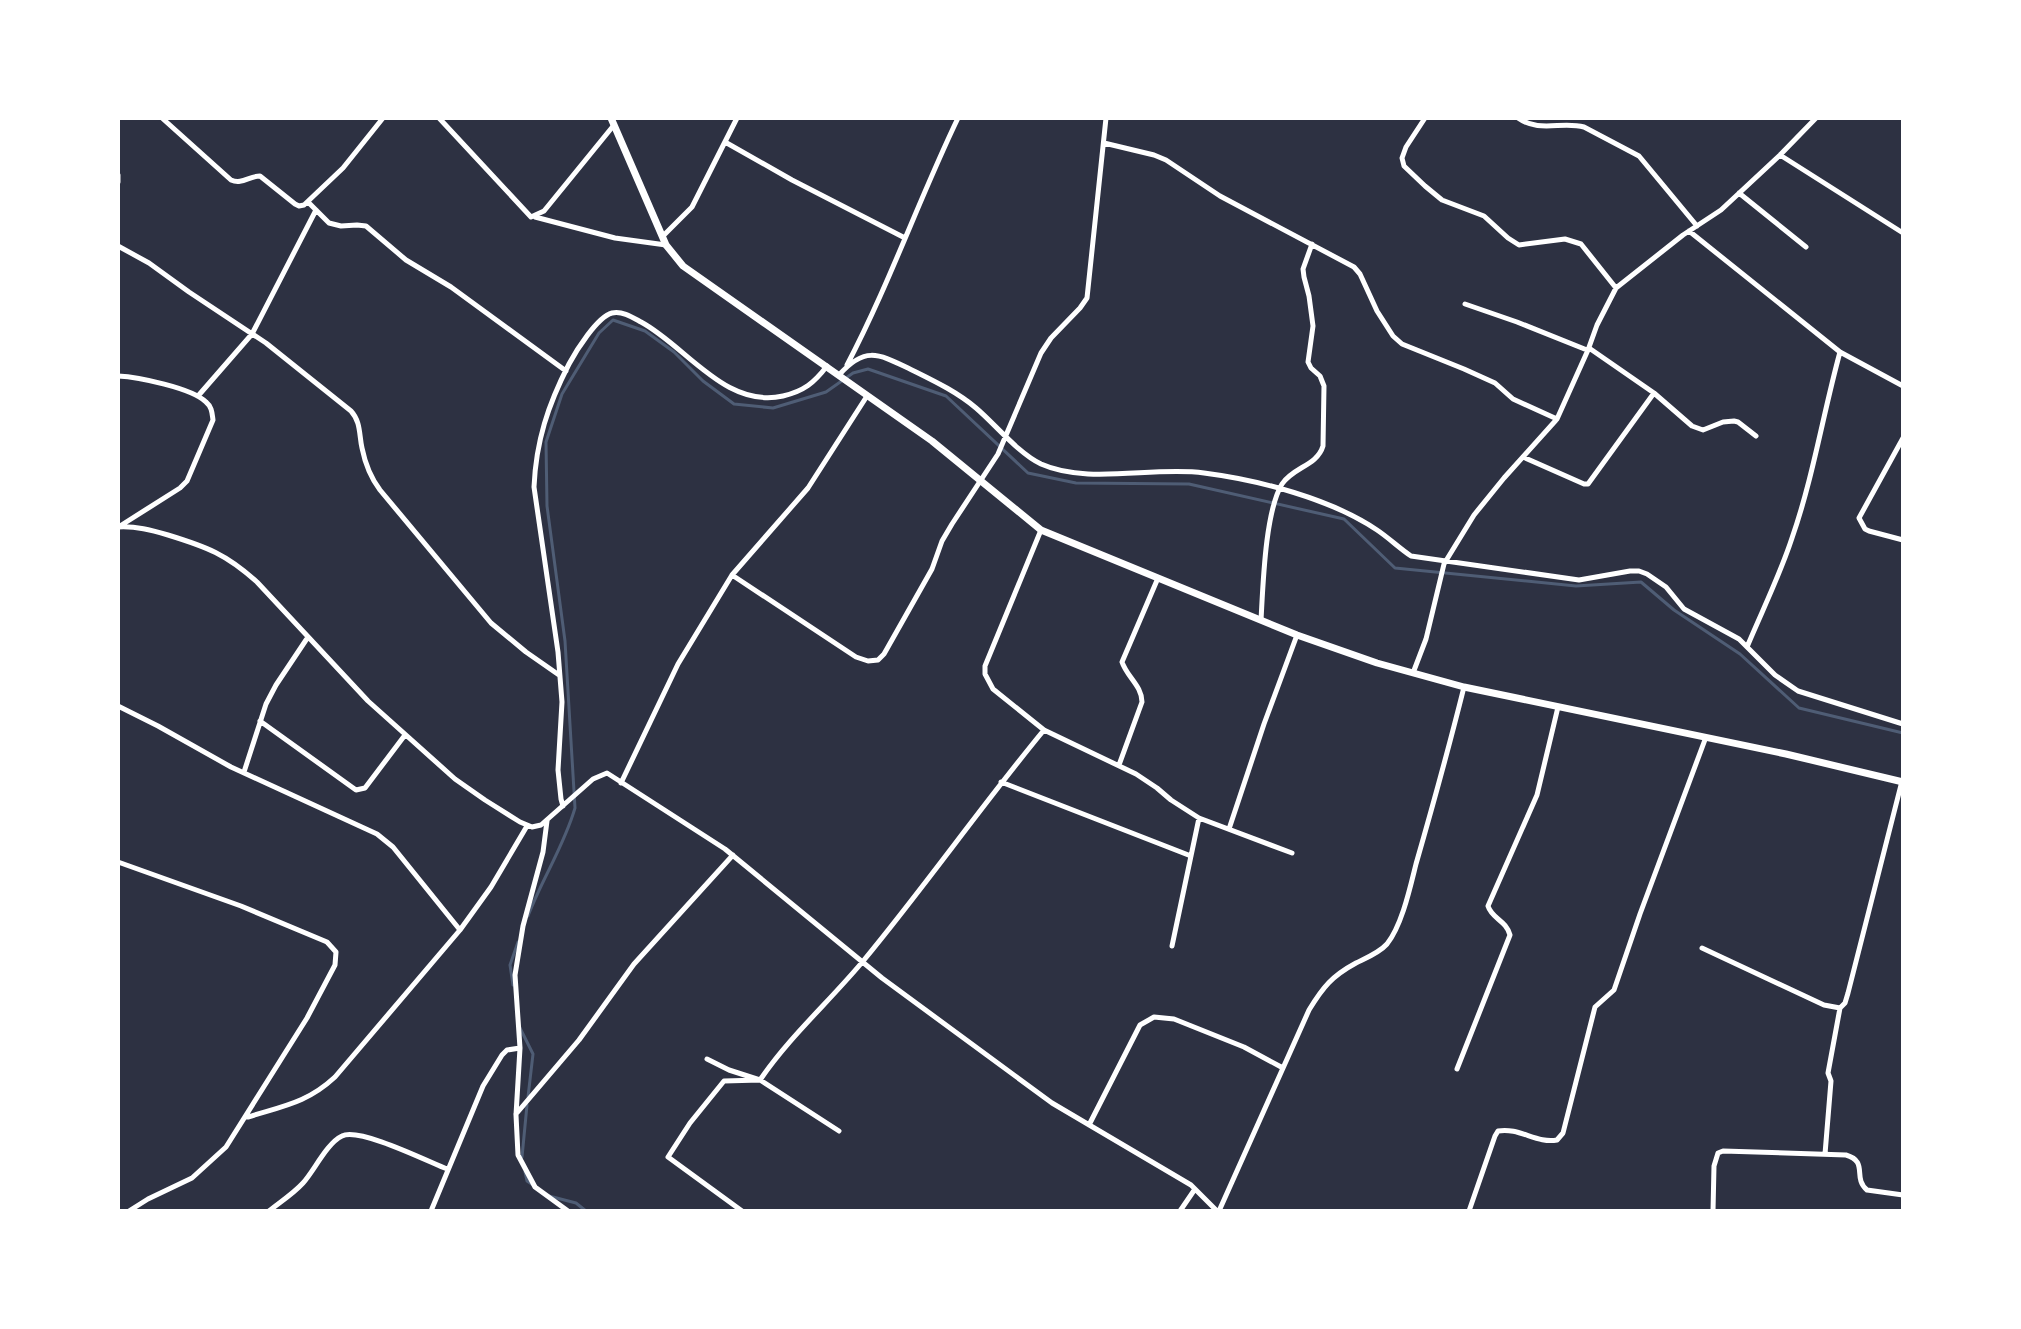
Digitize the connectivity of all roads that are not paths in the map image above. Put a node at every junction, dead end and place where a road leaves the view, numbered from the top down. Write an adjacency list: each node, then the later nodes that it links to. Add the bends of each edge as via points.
1 (162, 118): 17 (street, via 234,182 260,176 299,206)
2 (383, 118): 17 (street)
3 (439, 118): 19 (street)
4 (737, 118): 11 (street)
5 (957, 118): 24 (street)
6 (1106, 118): 12 (street)
7 (1425, 118): 29 (street, via 1402,158 1425,186 1442,200 1484,216 1519,245 1565,239 1581,244)
8 (1518, 118): 20 (street, via 1547,127 1578,125 1639,156)
9 (1816, 118): 13 (street)
10 (613, 122): 19 (street); 23 (street)
11 (725, 142): 23 (street, via 692,207); 24 (street)
12 (1104, 143): 25 (street, via 1166,160 1220,196); 45 (street, via 1087,298 1041,353)
13 (1780, 155): 16 (street); 22 (street)
14 (118, 175): 15 (street)
15 (118, 182)
16 (1739, 193): 20 (street); 28 (street)
17 (308, 202): 18 (street)
18 (316, 210): 31 (street); 36 (street, via 335,225 366,226 406,260)
19 (534, 217): 26 (street)
20 (1697, 226): 21 (street)
21 (1689, 231): 29 (street); 33 (street)
22 (1903, 233)
23 (663, 236): 26 (street)
24 (905, 238): 35 (street)
25 (1312, 244): 43 (street, via 1354,267 1402,344 1495,383 1513,399); 49 (street, via 1303,269 1313,326 1308,362 1324,386 1323,446 1321,454 1289,476)
26 (666, 245): 34 (street, via 689,271)
27 (118, 246): 31 (street)
28 (1806, 247)
29 (1616, 288): 32 (street)
30 (1465, 304): 32 (street)
31 (252, 334): 41 (street); 61 (street, via 355,414 369,473 380,490 491,623)
32 (1588, 349): 40 (street); 43 (street)
33 (1840, 352): 39 (street); 59 (street, via 1792,539)
34 (827, 366): 36 (street, via 811,386 786,395 745,395 652,328 615,313 604,317); 38 (street)
35 (845, 368): 38 (street); 45 (street, via 863,355 887,358 948,387)
36 (566, 371): 61 (street, via 542,426 534,487)
37 (118, 376): 41 (street)
38 (840, 376): 42 (street)
39 (1903, 386)
40 (1654, 393): 44 (street, via 1698,429 1734,421); 47 (street, via 1588,484)
41 (198, 396): 50 (street, via 209,404 213,420 187,481)
42 (867, 396): 48 (street); 54 (street, via 808,488)
43 (1557, 419): 47 (street)
44 (1756, 436)
45 (1005, 438): 48 (street); 49 (street, via 1036,462 1069,473 1204,473)
46 (1903, 438): 52 (street, via 1859,518 1865,529)
47 (1523, 457): 53 (street, via 1474,515)
48 (981, 482): 51 (street); 54 (street, via 952,524 918,595 878,660 856,657)
49 (1279, 490): 53 (street, via 1339,509 1411,556); 56 (street)
50 (118, 526): 58 (street, via 140,527 216,552 257,582)
51 (1041, 530): 55 (street); 67 (street, via 985,674 993,689)
52 (1903, 540)
53 (1445, 562): 59 (street, via 1579,580 1639,571 1657,580 1684,609); 60 (street)
54 (732, 575): 74 (street, via 678,664)
55 (1158, 578): 56 (street); 70 (street, via 1122,662 1142,702)
56 (1261, 620): 57 (street)
57 (1297, 635): 60 (street); 79 (street)
58 (308, 637): 65 (street); 68 (street)
59 (1747, 647): 66 (street, via 1798,691)
60 (1413, 673): 62 (street)
61 (560, 676): 75 (street, via 558,770)
62 (1464, 687): 64 (street); 91 (street, via 1395,929 1386,945 1322,989)
63 (118, 706): 71 (street)
64 (1558, 707): 69 (street); 92 (street, via 1537,795 1488,906 1510,935)
65 (260, 721): 68 (street, via 356,790 365,788); 71 (street)
66 (1903, 724)
67 (1044, 730): 70 (street); 72 (street)
68 (405, 735): 78 (street, via 455,779)
69 (1706, 737): 73 (street); 109 (street, via 1614,990 1595,1007 1563,1133 1549,1142 1498,1131)
70 (1119, 765): 76 (street)
71 (244, 772): 84 (street, via 377,834)
72 (1001, 782): 82 (street); 87 (street)
73 (1902, 782): 88 (street)
74 (621, 783): 75 (street, via 605,773); 81 (street)
75 (565, 804): 77 (street)
76 (1199, 818): 79 (street); 82 (street)
77 (547, 820): 78 (street); 89 (street, via 515,975)
78 (527, 826): 84 (street)
79 (1229, 829): 80 (street)
80 (1292, 853)
81 (733, 855): 87 (street); 94 (street, via 634,964)
82 (1191, 856): 85 (street)
83 (118, 862): 95 (street, via 269,916 327,942 336,952 335,965 307,1018)
84 (460, 930): 95 (street, via 323,1088 306,1100)
85 (1172, 946)
86 (1702, 948): 88 (street)
87 (863, 962): 93 (street); 96 (street)
88 (1840, 1008): 98 (street, via 1828,1073)
89 (520, 1048): 94 (street); 99 (street, via 507,1050 498,1061)
90 (707, 1059): 93 (street)
91 (1283, 1068): 96 (street, via 1202,1029 1154,1017 1140,1025); 108 (street)
92 (1457, 1069)
93 (760, 1080): 97 (street); 106 (street, via 724,1081 668,1157)
94 (516, 1115): 105 (street, via 518,1155 535,1187)
95 (247, 1117): 102 (street, via 226,1147 192,1178)
96 (1089, 1125): 100 (street)
97 (839, 1131)
98 (1825, 1154): 101 (street, via 1857,1159 1860,1183 1867,1190); 110 (street, via 1718,1153)
99 (447, 1169): 103 (street, via 369,1137 348,1134 333,1143 302,1184); 104 (street)
100 (1195, 1189): 107 (street); 108 (street)
101 (1903, 1195)
102 (129, 1211)
103 (269, 1211)
104 (431, 1211)
105 (568, 1211)
106 (742, 1211)
107 (1180, 1211)
108 (1218, 1211)
109 (1469, 1211)
110 (1713, 1211)

